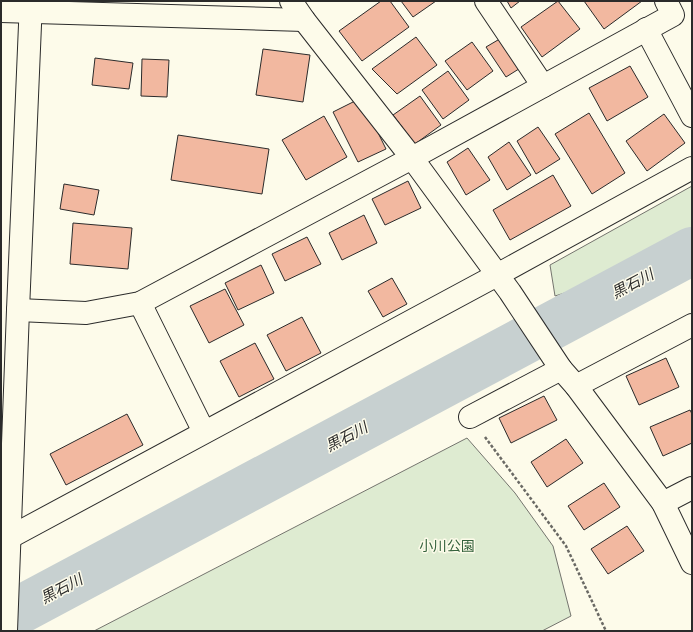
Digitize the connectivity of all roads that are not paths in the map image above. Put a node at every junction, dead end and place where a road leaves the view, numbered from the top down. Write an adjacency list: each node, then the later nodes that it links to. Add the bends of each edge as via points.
1 (291, 1): 6 (street)
2 (486, 1): 8 (street)
3 (666, 1): 7 (street, via 673,15)
4 (31, 6): 5 (street); 6 (street); 14 (street)
5 (1, 11)
6 (304, 20): 10 (street)
7 (646, 29): 8 (street); 9 (street)
8 (543, 86): 10 (street)
9 (692, 116)
10 (412, 158): 12 (street); 13 (street)
11 (692, 168): 12 (street)
12 (503, 283): 16 (street); 19 (street)
13 (140, 303): 14 (street, via 86,313); 19 (street)
14 (9, 310): 22 (street)
15 (692, 325): 17 (street)
16 (557, 362): 17 (street); 18 (street)
17 (576, 386): 21 (street)
18 (470, 417)
19 (204, 432): 22 (street)
20 (692, 488): 21 (street)
21 (663, 503): 23 (street)
22 (7, 547): 24 (street)
23 (692, 563)
24 (6, 631)

